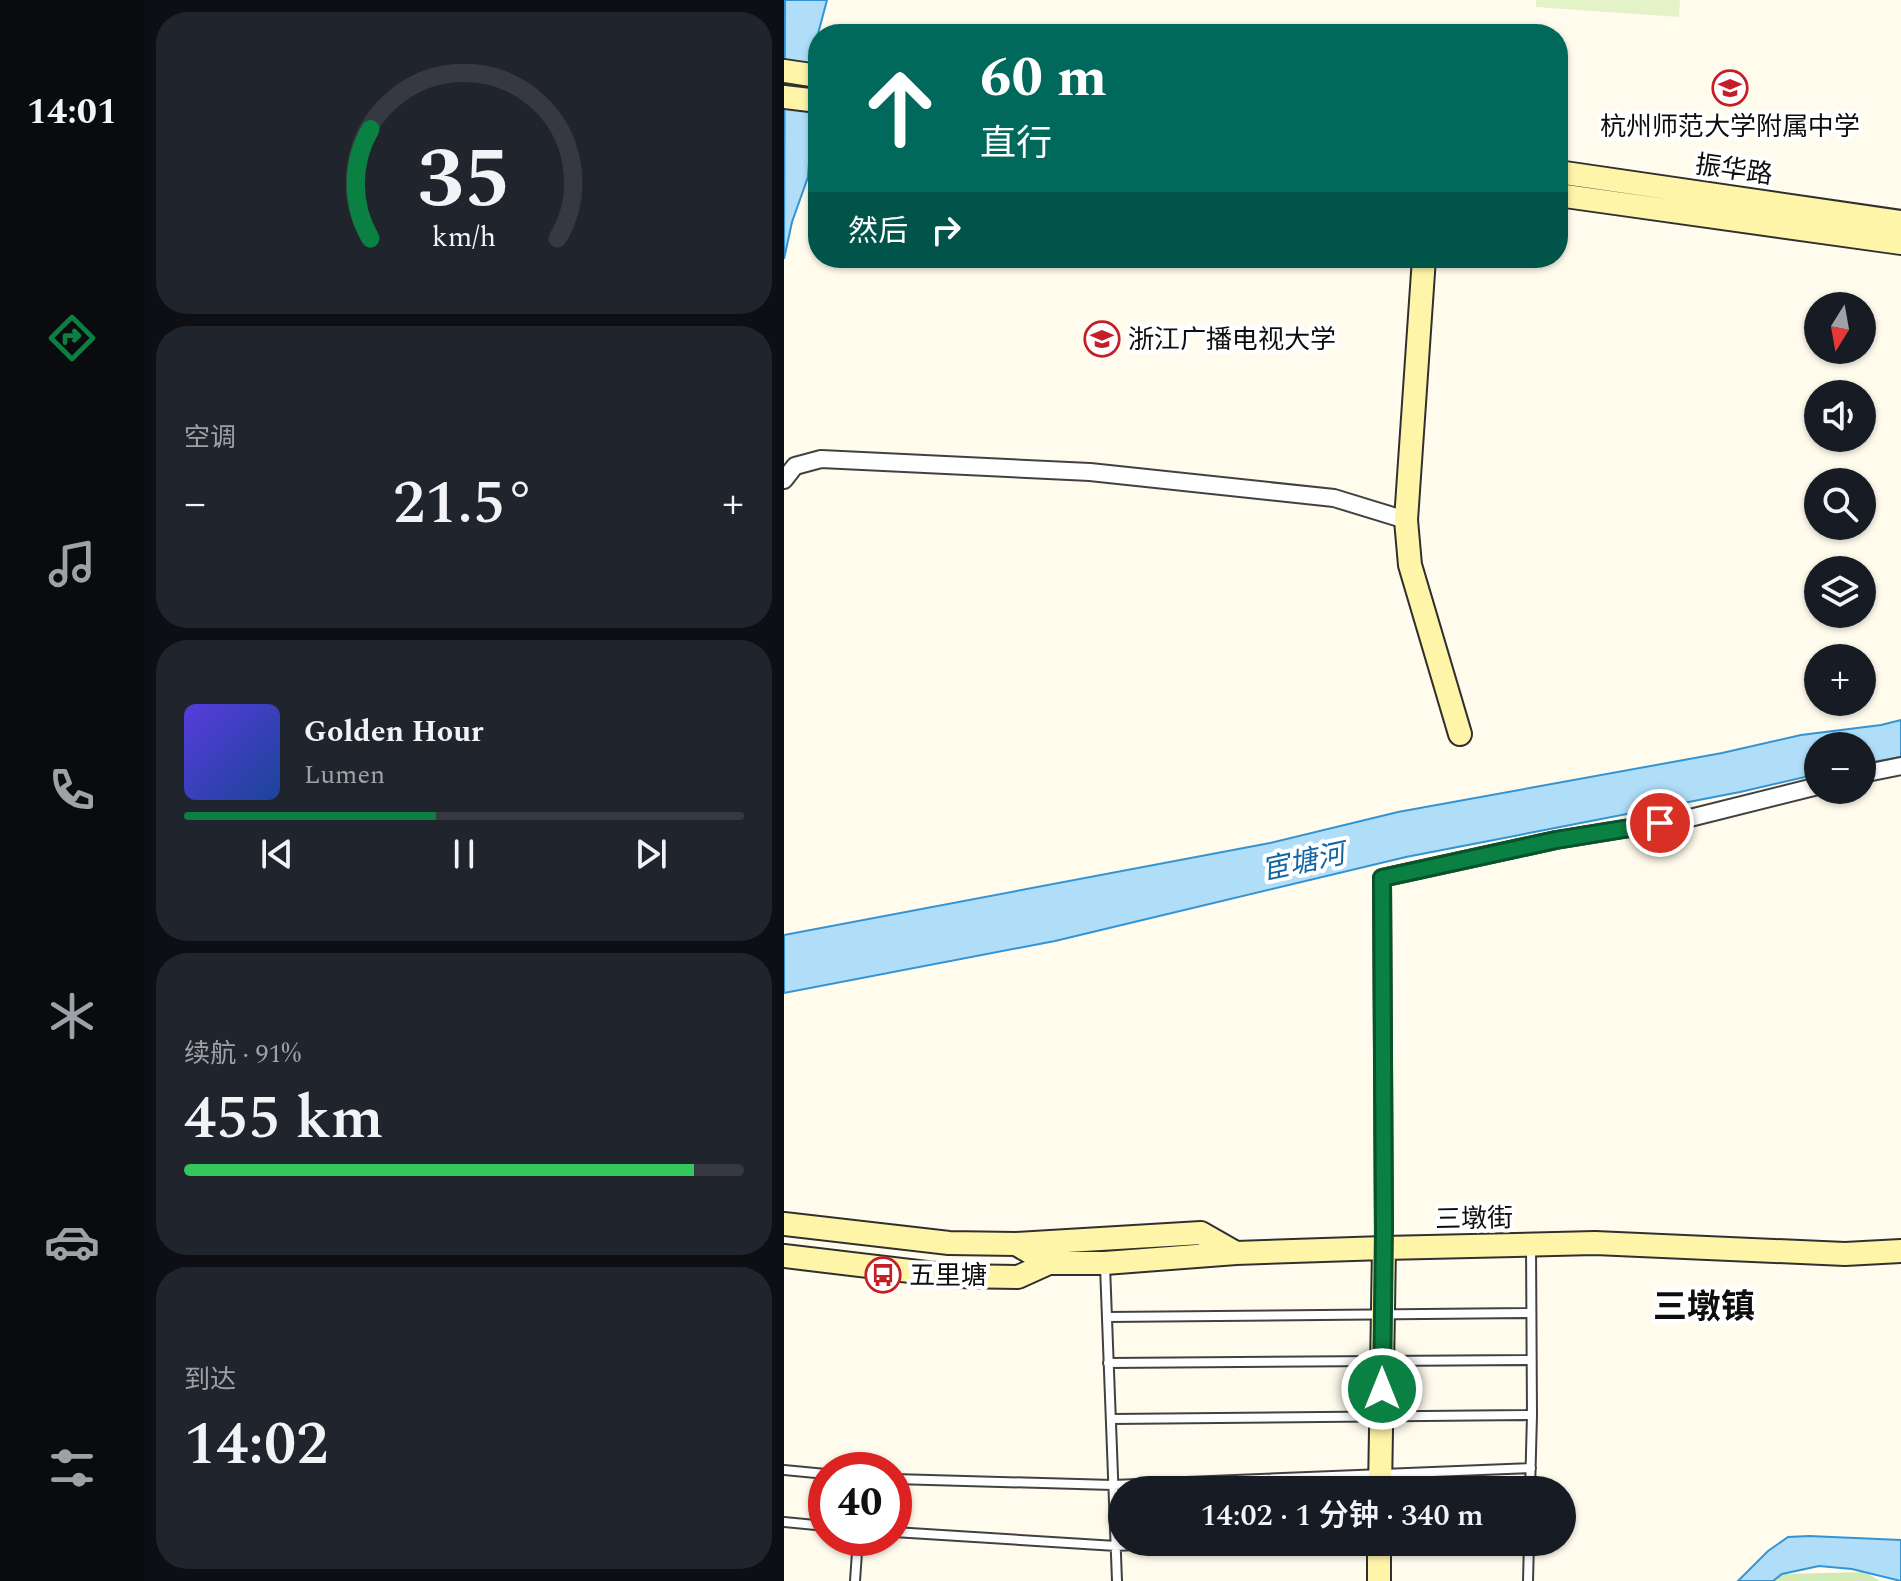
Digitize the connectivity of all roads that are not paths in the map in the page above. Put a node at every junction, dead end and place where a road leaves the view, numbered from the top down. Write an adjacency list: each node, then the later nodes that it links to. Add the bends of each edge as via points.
1 (784, 71): 2 (street)
2 (808, 75)
3 (784, 97): 4 (street)
4 (808, 100)
5 (1568, 173): 7 (street, 振华路)
6 (1568, 196): 8 (street, 振华路)
7 (1901, 222)
8 (1901, 243)
9 (1423, 268): 11 (street)
10 (784, 480): 11 (street, via 795,466 821,459 1090,472 1334,498)
11 (1406, 520): 12 (street, via 1410,565)
12 (1460, 734)
13 (1901, 766): 14 (street)
14 (1876, 771)
15 (1804, 790): 19 (street, via 1686,819 1556,840 1382,878)
16 (784, 1224): 17 (street, 三墩街, via 949,1243)
17 (1016, 1244): 21 (street, via 1201,1233); 23 (street, 三墩街)
18 (1531, 1244): 19 (street, 三墩街); 20 (street, 三墩街, via 1845,1254); 26 (lane)
19 (1384, 1248): 21 (street, 三墩街); 25 (street)
20 (1901, 1251)
21 (1236, 1253): 24 (street, 三墩街)
22 (784, 1256): 23 (street, 三墩街, via 952,1276 1018,1277)
23 (1049, 1263): 24 (street, 三墩街)
24 (1105, 1263): 27 (lane)
25 (1382, 1313): 26 (lane); 27 (lane); 30 (street)
26 (1530, 1313): 28 (lane)
27 (1107, 1317): 29 (lane)
28 (1530, 1360): 30 (lane); 31 (lane)
29 (1108, 1363): 30 (lane); 33 (lane)
30 (1382, 1363): 32 (street)
31 (1532, 1415): 32 (lane); 34 (lane)
32 (1381, 1416): 33 (lane); 38 (street)
33 (1111, 1419): 37 (lane)
34 (1531, 1468): 39 (lane); 40 (lane)
35 (784, 1470): 36 (lane)
36 (808, 1472)
37 (1113, 1476)
38 (1380, 1476)
39 (1450, 1476)
40 (1531, 1476)
41 (912, 1479): 42 (lane)
42 (1108, 1485)
43 (784, 1522): 44 (lane)
44 (808, 1524)
45 (912, 1533): 46 (lane)
46 (1108, 1545)
47 (857, 1556): 51 (lane)
48 (1116, 1556): 52 (lane)
49 (1379, 1556): 53 (street)
50 (1529, 1556): 54 (lane)
51 (855, 1581)
52 (1117, 1581)
53 (1379, 1581)
54 (1528, 1581)

